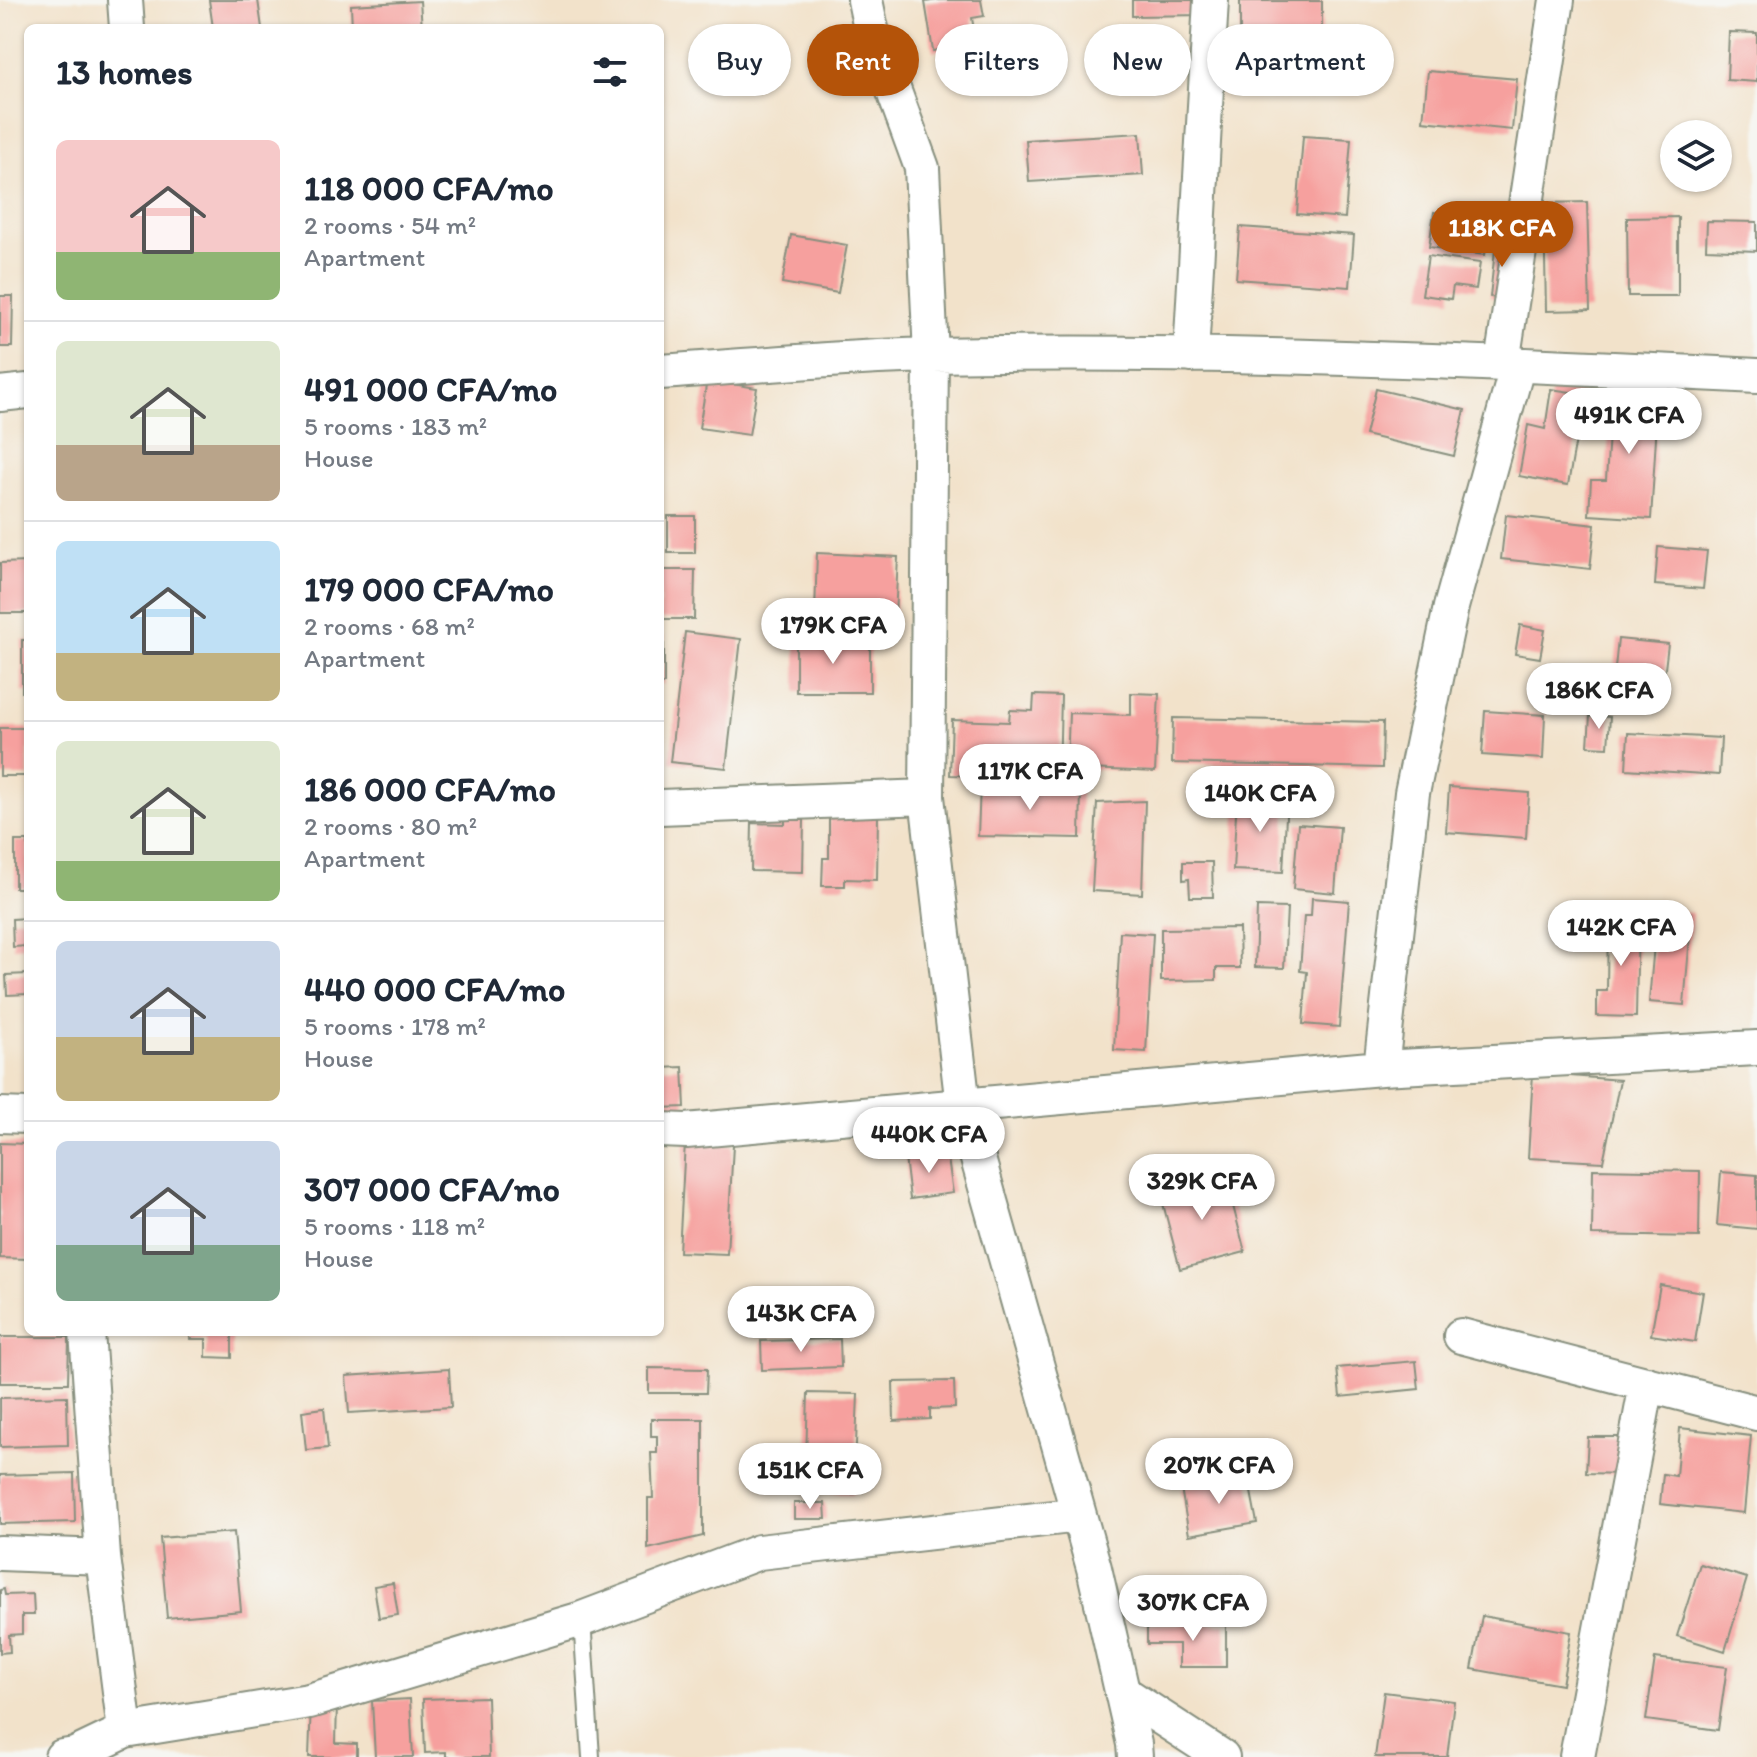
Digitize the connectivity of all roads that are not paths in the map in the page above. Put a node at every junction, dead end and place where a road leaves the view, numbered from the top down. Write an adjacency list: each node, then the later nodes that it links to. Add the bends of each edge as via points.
1 (125, 0): 5 (street)
2 (865, 0): 6 (street, via 922,168)
3 (1211, 0): 7 (street)
4 (1557, 0): 8 (street)
5 (127, 24)
6 (931, 355): 7 (street); 9 (street); 13 (street)
7 (1191, 355): 8 (street)
8 (1510, 363): 10 (street); 16 (street, via 1412,793)
9 (664, 372)
10 (1757, 376)
11 (24, 391): 12 (street)
12 (0, 394)
13 (927, 797): 14 (street); 17 (street)
14 (664, 807)
15 (1757, 1048): 16 (street)
16 (1381, 1068): 17 (street)
17 (963, 1106): 20 (street); 25 (street)
18 (0, 1115): 19 (street)
19 (24, 1116)
20 (664, 1130)
21 (87, 1336): 27 (street)
22 (1461, 1336): 23 (street)
23 (1647, 1384): 24 (street); 35 (street)
24 (1757, 1413)
25 (1079, 1515): 28 (street, via 759,1552); 29 (street)
26 (0, 1553): 27 (street)
27 (103, 1557): 30 (street)
28 (582, 1619): 30 (street, via 309,1701); 32 (lane)
29 (1122, 1692): 33 (street); 34 (street)
30 (125, 1731): 31 (street)
31 (71, 1756)
32 (591, 1757)
33 (1135, 1757)
34 (1222, 1757)
35 (1577, 1757)

